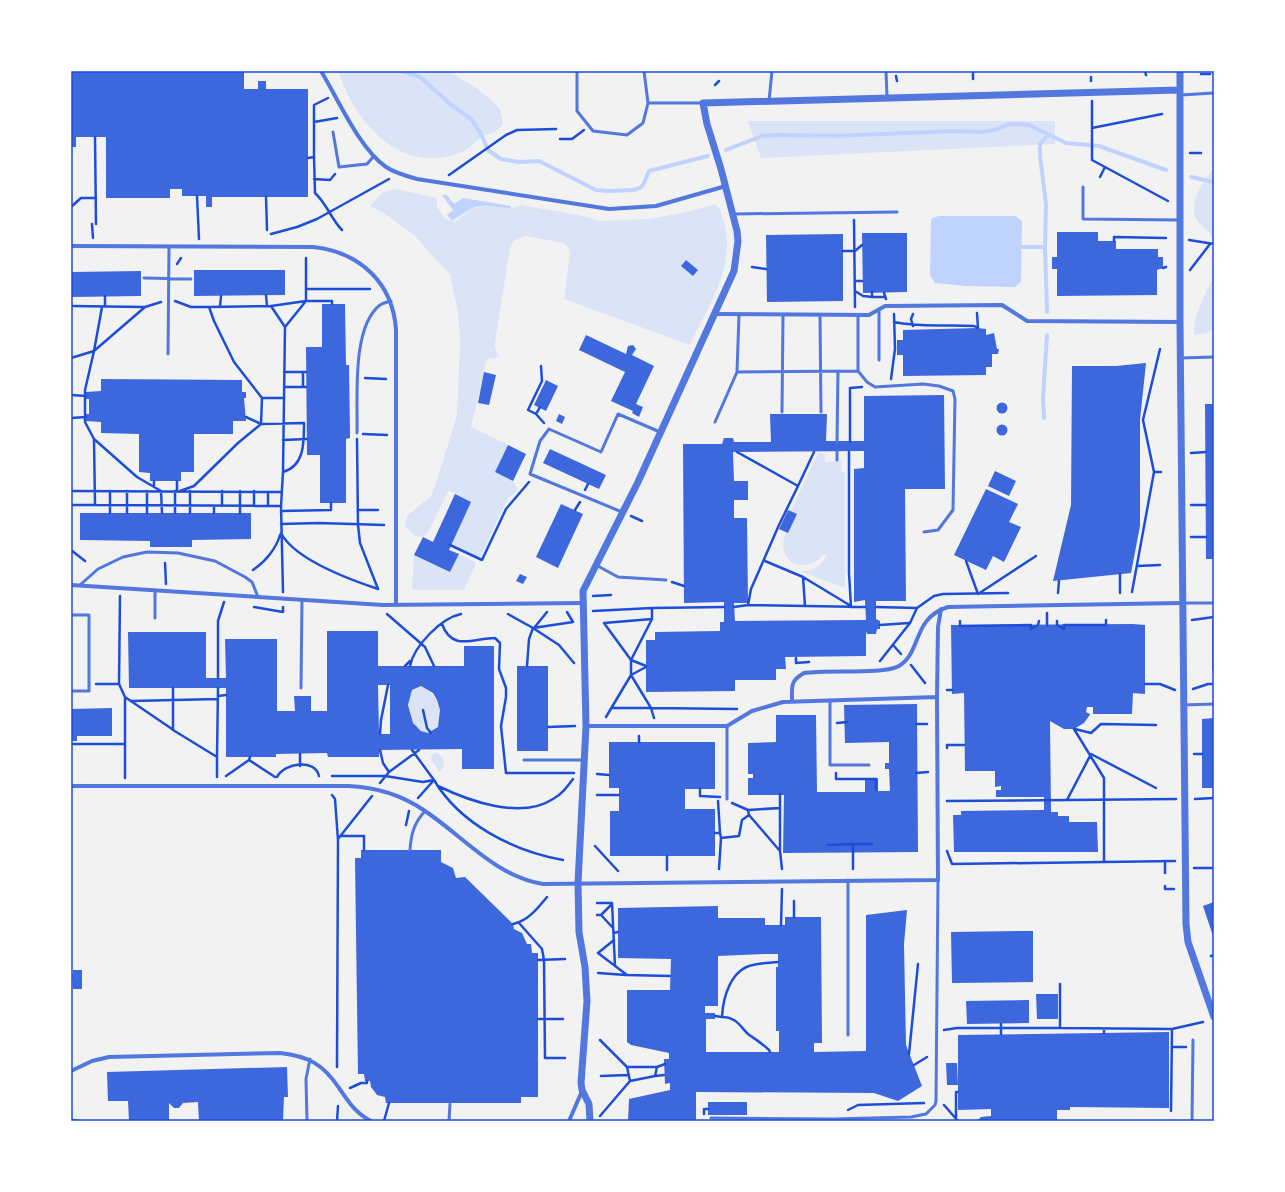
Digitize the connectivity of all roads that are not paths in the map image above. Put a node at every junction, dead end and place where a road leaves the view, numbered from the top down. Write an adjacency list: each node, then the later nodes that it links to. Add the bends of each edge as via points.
1 (321, 71): 14 (street, via 363,143)
2 (577, 71): 11 (lane, via 577,111 593,131 627,135 643,123)
3 (644, 71): 11 (lane)
4 (772, 71): 10 (lane)
5 (886, 71): 9 (lane)
6 (1180, 71): 7 (street)
7 (1179, 93): 8 (lane); 9 (street); 19 (street)
8 (1214, 93)
9 (887, 99): 10 (street)
10 (769, 102): 12 (street)
11 (648, 103): 12 (lane)
12 (704, 103): 15 (street, via 707,124)
13 (333, 132): 14 (lane, via 340,167 367,164)
14 (374, 156): 15 (street, via 386,167 417,179 609,209 656,206)
15 (726, 186): 18 (street)
16 (1083, 187): 19 (lane, via 1083,219)
17 (897, 212): 18 (lane)
18 (733, 214): 27 (street, via 738,241 734,271)
19 (1180, 220): 32 (street)
20 (71, 246): 21 (street)
21 (169, 247): 23 (lane); 25 (street, via 313,247 328,250 340,253 368,270 378,280)
22 (144, 278): 23 (lane)
23 (169, 278): 24 (lane); 33 (lane)
24 (191, 279)
25 (391, 301): 46 (lane, via 377,308 363,332 358,350); 62 (street, via 396,330)
26 (879, 310): 31 (street, via 869,315); 32 (street, via 889,306 1002,305 1028,321); 36 (lane)
27 (714, 314): 28 (street); 45 (street)
28 (739, 315): 29 (street); 40 (lane)
29 (783, 315): 30 (street); 41 (lane)
30 (820, 315): 31 (street); 37 (lane)
31 (858, 315): 39 (lane)
32 (1180, 322): 35 (street)
33 (168, 354)
34 (1214, 357): 35 (lane)
35 (1180, 358): 60 (street)
36 (880, 360)
37 (820, 371): 38 (lane); 41 (lane); 43 (lane)
38 (838, 371): 39 (lane); 47 (lane)
39 (858, 371): 51 (lane, via 875,387 923,384 953,391 954,510 938,530)
40 (738, 372): 41 (lane); 44 (lane)
41 (782, 372): 42 (lane)
42 (782, 412)
43 (821, 412)
44 (715, 422)
45 (660, 432): 50 (street); 50 (lane, via 618,414 601,452 549,429 540,441 530,474)
46 (357, 433)
47 (837, 442)
48 (837, 452): 49 (lane)
49 (837, 460)
50 (622, 512): 52 (street)
51 (924, 532)
52 (596, 565): 53 (lane, via 618,577); 59 (street, via 583,591)
53 (666, 580)
54 (71, 585): 55 (street)
55 (80, 585): 56 (street); 57 (lane, via 98,569 123,557 148,552 178,553 215,561 252,582)
56 (155, 591): 57 (street); 65 (lane)
57 (258, 597): 58 (street)
58 (302, 600): 62 (street); 66 (lane)
59 (582, 603): 62 (street); 73 (street)
60 (1182, 603): 61 (lane); 63 (street, via 956,606); 72 (street)
61 (1214, 603)
62 (396, 605)
63 (941, 609): 68 (street, via 938,627); 70 (street, via 926,621 909,654 899,666 885,670 804,672 795,678 792,685)
64 (71, 615): 67 (lane, via 90,615 89,691)
65 (155, 618)
66 (301, 688)
67 (71, 691)
68 (937, 697): 69 (street); 83 (street)
69 (830, 700): 70 (street); 77 (lane, via 830,765)
70 (792, 701): 74 (street, via 752,711)
71 (1214, 704): 72 (lane)
72 (1183, 705): 85 (street, via 1186,931)
73 (586, 726): 74 (street); 76 (street)
74 (727, 726): 79 (lane)
75 (524, 760): 76 (lane)
76 (584, 760): 84 (street)
77 (869, 765)
78 (71, 786): 80 (street, via 348,786 376,789 402,798)
79 (726, 799)
80 (425, 811): 81 (lane, via 414,825); 84 (street, via 510,874 543,884)
81 (410, 850)
82 (848, 880): 83 (street); 84 (street); 86 (lane)
83 (938, 880): 95 (lane, via 935,1105 926,1114 911,1117)
84 (578, 883): 90 (street, via 579,932 587,1000)
85 (1214, 1017)
86 (848, 1035)
87 (1193, 1040): 102 (lane)
88 (310, 1059): 89 (street, via 280,1053 125,1056 92,1061); 97 (lane, via 306,1079); 98 (street, via 331,1076 354,1110)
89 (71, 1071)
90 (582, 1090): 100 (street); 101 (street, via 589,1104)
91 (450, 1104): 99 (lane)
92 (711, 1118): 94 (lane)
93 (71, 1120): 96 (lane)
94 (764, 1120): 95 (lane)
95 (786, 1120)
96 (80, 1121)
97 (307, 1121)
98 (371, 1121)
99 (449, 1121)
100 (569, 1121)
101 (590, 1121)
102 (1192, 1121)

